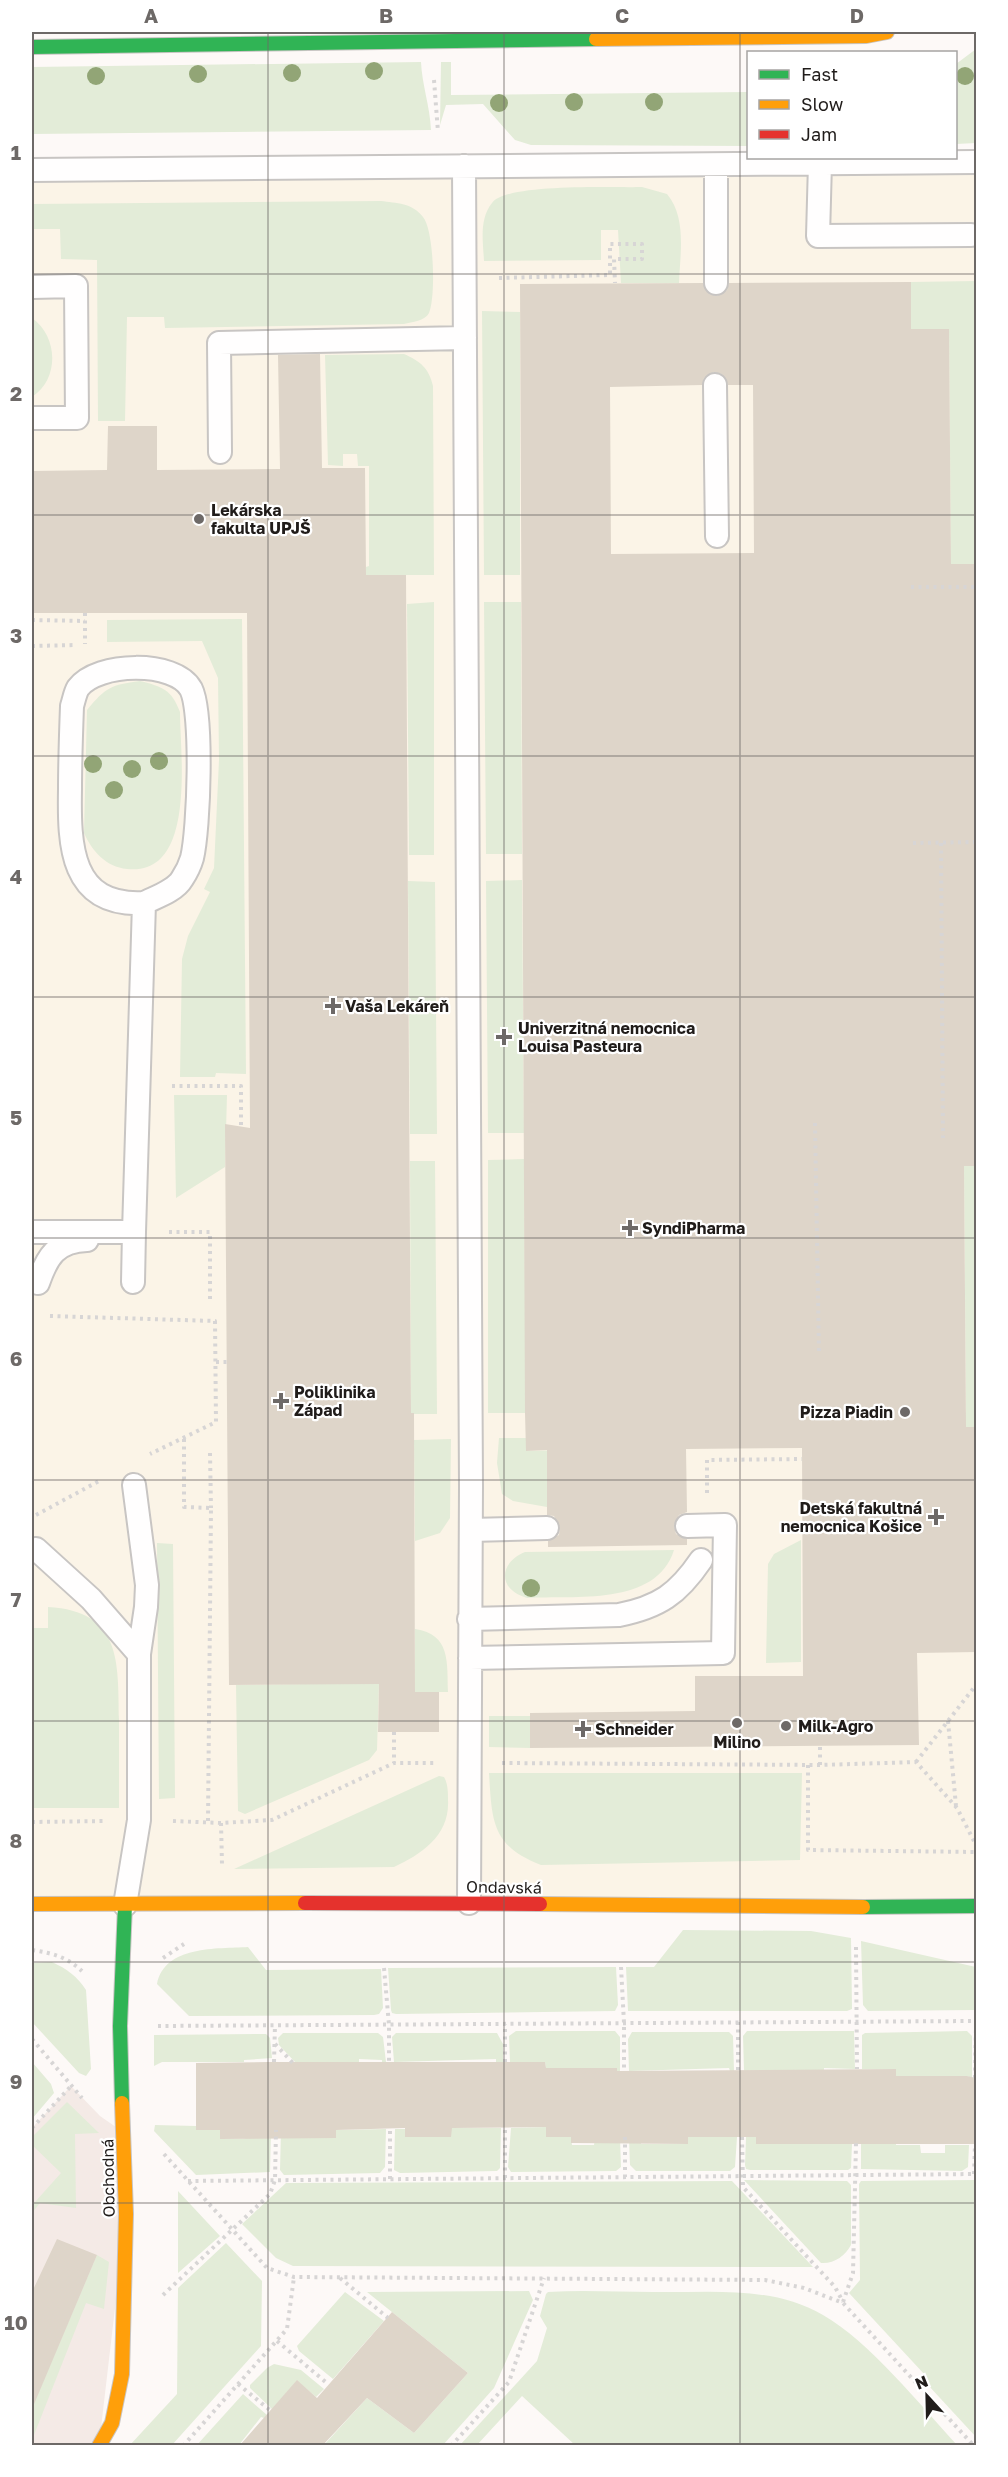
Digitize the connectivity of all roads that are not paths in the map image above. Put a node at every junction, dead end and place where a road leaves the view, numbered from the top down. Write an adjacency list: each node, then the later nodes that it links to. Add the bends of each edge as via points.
1 (887, 32): 2 (street, via 866,36)
2 (32, 47)
3 (976, 162): 4 (lane)
4 (820, 164): 5 (lane); 8 (lane, via 818,236)
5 (717, 165): 6 (lane); 9 (lane)
6 (464, 166): 7 (lane); 11 (lane)
7 (32, 170)
8 (970, 235)
9 (716, 284)
10 (32, 287): 13 (lane, via 76,286 77,409 77,418)
11 (465, 338): 14 (lane, via 219,343); 22 (lane)
12 (715, 385): 15 (lane)
13 (32, 418)
14 (220, 452)
15 (717, 536)
16 (144, 903): 16 (lane, via 181,881 192,859 199,801 196,702 178,676 113,669 78,688 72,706 69,831 74,858 84,879 101,894 122,904); 18 (lane)
17 (35, 1232): 18 (lane); 18 (lane, via 38,1283 50,1254 79,1240 98,1240 117,1248 128,1262 133,1282)
18 (134, 1232)
19 (134, 1485): 26 (lane, via 147,1584)
20 (697, 1525): 27 (lane, via 725,1525 723,1653)
21 (547, 1528): 22 (lane)
22 (471, 1530): 25 (lane)
23 (36, 1549): 26 (lane, via 91,1599)
24 (701, 1560): 25 (lane, via 673,1594 635,1612)
25 (469, 1619): 27 (lane)
26 (139, 1654): 30 (lane, via 139,1821)
27 (470, 1658): 28 (lane)
28 (469, 1903): 30 (street, Ondavská); 31 (street, Ondavská, via 801,1908)
29 (32, 1904): 30 (street, Ondavská)
30 (124, 1905): 32 (street, Obchodná, via 120,2026 126,2214 122,2374 112,2423)
31 (976, 1906)
32 (99, 2445)

